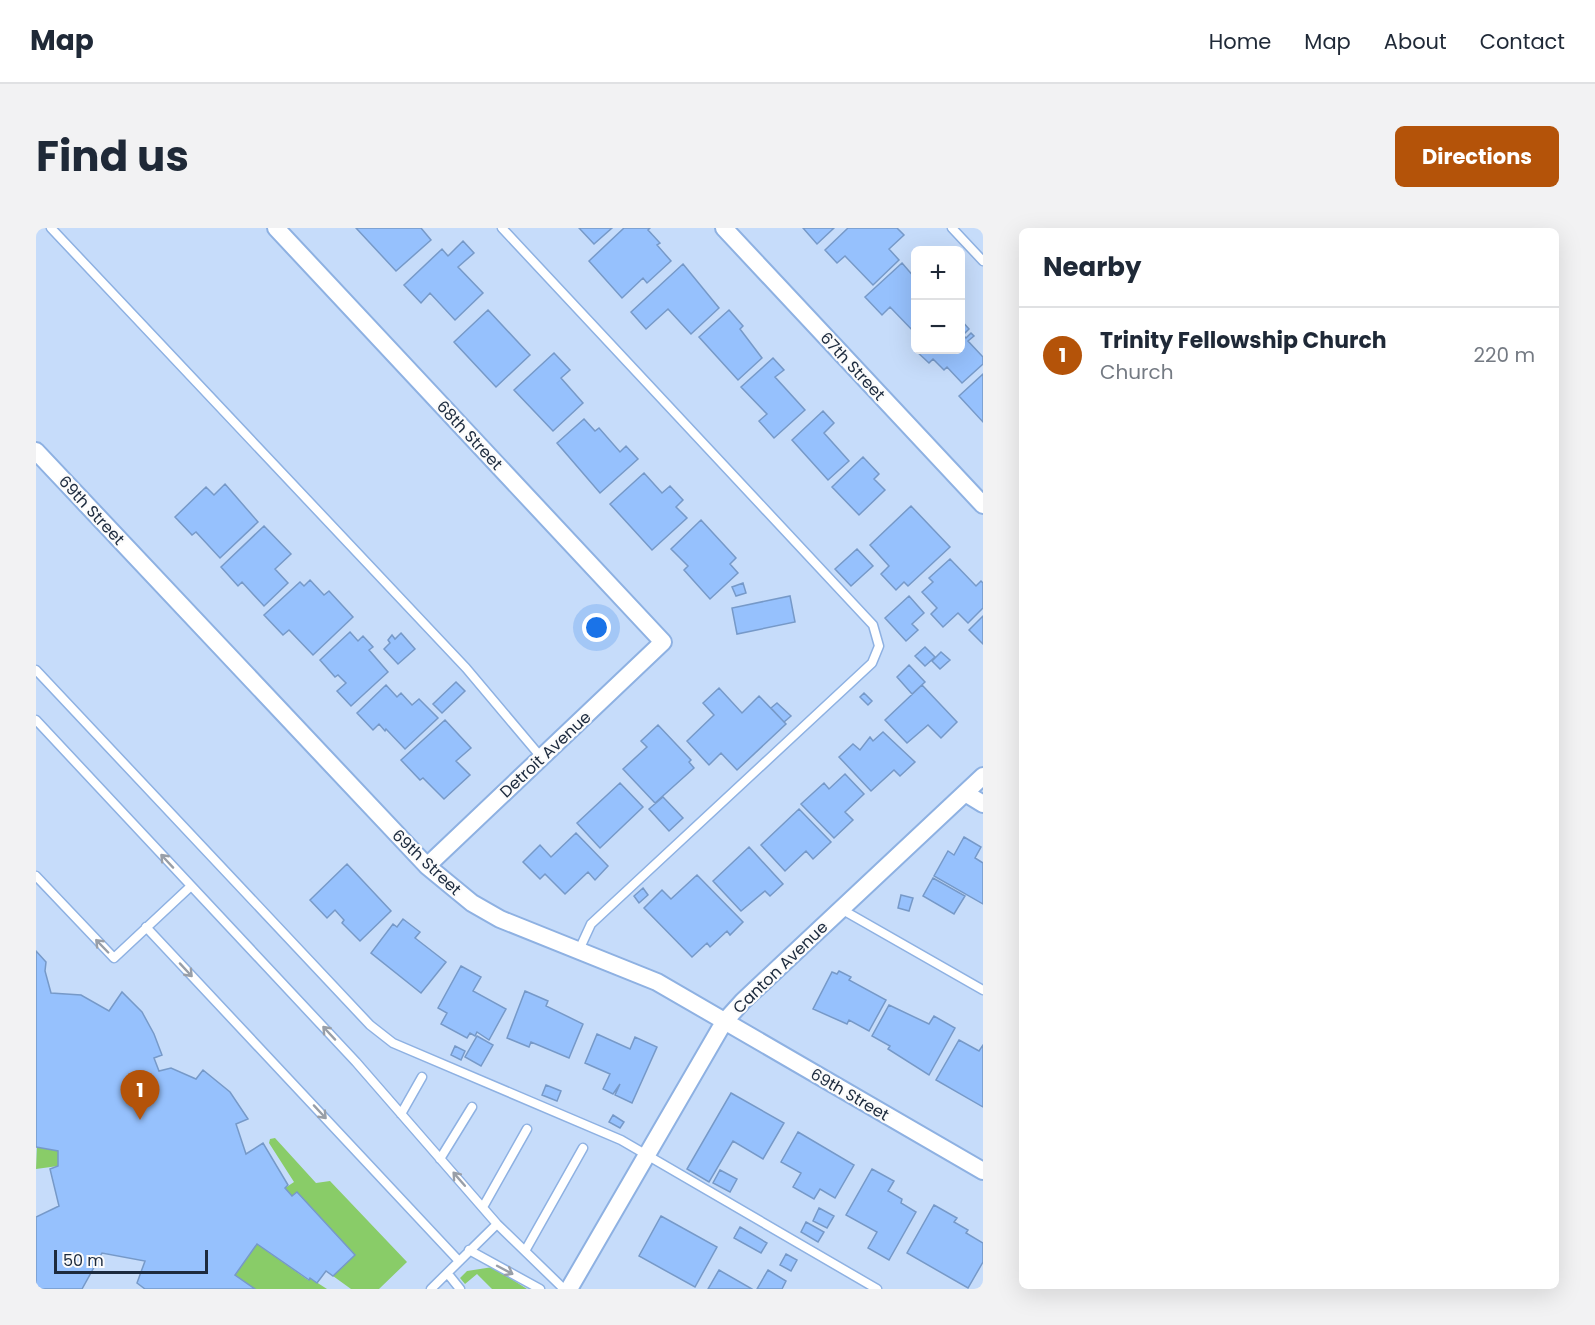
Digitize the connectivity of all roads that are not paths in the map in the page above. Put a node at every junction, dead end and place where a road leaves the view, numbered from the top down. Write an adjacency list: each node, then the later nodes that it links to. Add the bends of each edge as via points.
1 (51, 228): 12 (lane, via 466,668)
2 (276, 228): 9 (street, 68th Street)
3 (502, 228): 21 (lane, via 873,626 879,646 872,663 591,924)
4 (724, 228): 8 (street, 67th Street)
5 (952, 228): 6 (lane)
6 (983, 261)
7 (36, 451): 16 (street, 69th Street)
8 (983, 505)
9 (663, 642): 12 (street, Detroit Avenue)
10 (36, 670): 29 (lane, via 370,1025 393,1043 621,1140)
11 (36, 720): 18 (lane, one-way to 11)
12 (541, 757): 16 (street, Detroit Avenue)
13 (983, 776): 14 (street, Canton Avenue)
14 (965, 793): 15 (street); 19 (street, Canton Avenue)
15 (983, 804)
16 (427, 866): 21 (street, 69th Street, via 449,886 500,919)
17 (36, 876): 20 (lane, one-way to 17, via 114,957)
18 (191, 886): 20 (lane); 26 (lane, one-way to 18)
19 (841, 909): 22 (lane); 23 (street, Canton Avenue)
20 (146, 927): 36 (lane, one-way to 36)
21 (579, 950): 23 (street, 69th Street, via 657,982)
22 (983, 990)
23 (724, 1022): 29 (street, Canton Avenue); 31 (street, 69th Street)
24 (422, 1077): 26 (lane)
25 (472, 1107): 30 (lane)
26 (401, 1114): 30 (lane)
27 (527, 1129): 32 (lane)
28 (583, 1148): 35 (lane)
29 (646, 1156): 42 (street, Canton Avenue); 43 (lane)
30 (440, 1159): 32 (lane, one-way to 30)
31 (983, 1171)
32 (483, 1207): 33 (lane)
33 (497, 1224): 34 (lane); 35 (lane)
34 (469, 1250): 36 (lane); 40 (lane, one-way to 40)
35 (525, 1251): 41 (lane)
36 (458, 1260): 37 (lane)
37 (447, 1274): 38 (lane); 39 (lane)
38 (431, 1289)
39 (460, 1289)
40 (540, 1289)
41 (564, 1289)
42 (568, 1289)
43 (877, 1289)

